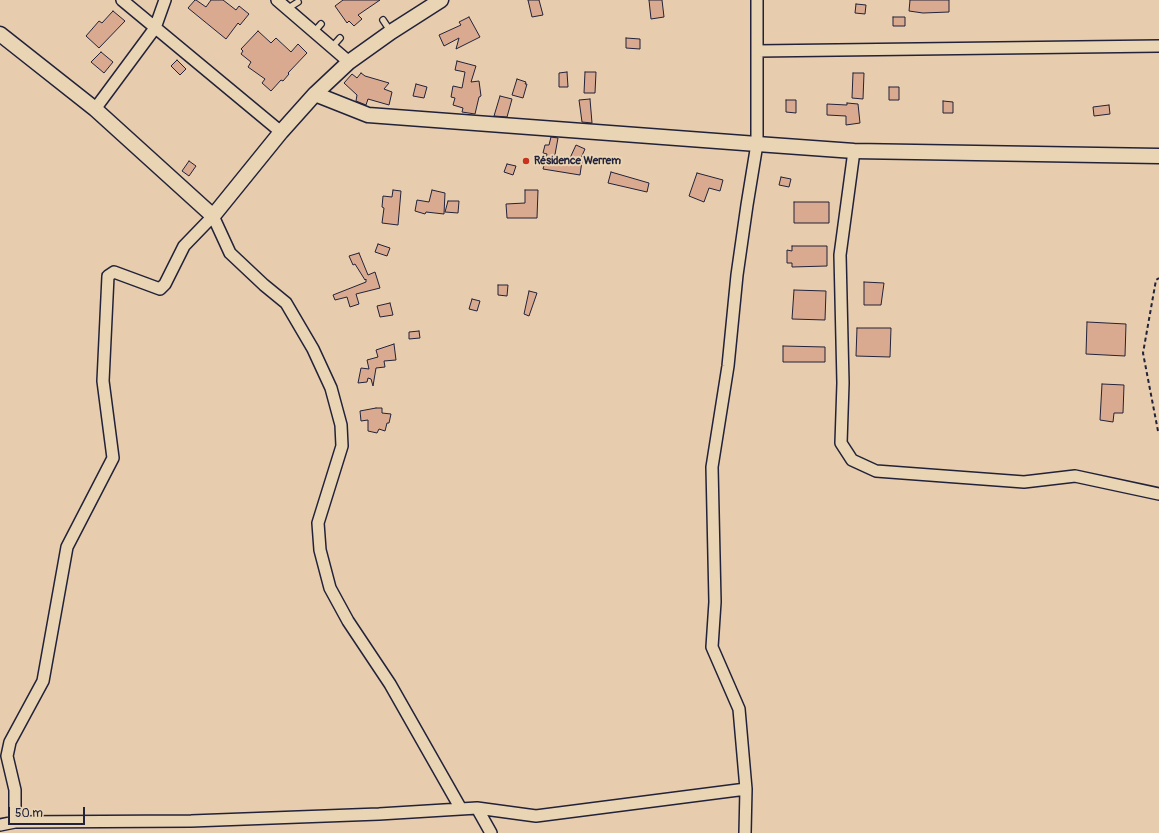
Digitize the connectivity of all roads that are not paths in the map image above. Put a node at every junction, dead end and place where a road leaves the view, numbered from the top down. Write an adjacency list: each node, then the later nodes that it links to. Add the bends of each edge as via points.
1 (122, 0): 8 (street)
2 (165, 0): 8 (street)
3 (277, 0): 7 (street)
4 (757, 0): 13 (street)
5 (298, 2): 7 (lane)
6 (432, 2): 14 (street, via 387,26)
7 (287, 9): 12 (street, via 317,28)
8 (155, 28): 16 (street); 17 (street)
9 (0, 34): 16 (street)
10 (340, 38): 12 (lane)
11 (1159, 46): 13 (street)
12 (332, 47): 14 (street)
13 (757, 51): 18 (street)
14 (349, 62): 15 (street)
15 (315, 94): 17 (street); 18 (street, via 368,115)
16 (95, 109): 21 (street)
17 (280, 132): 21 (street)
18 (757, 144): 19 (street); 23 (street, via 712,467 715,602 712,647 739,709)
19 (854, 151): 20 (street); 22 (street, via 840,255 843,383 840,443 852,460 876,472 1024,482 1075,476)
20 (1159, 156)
21 (213, 216): 25 (street, via 230,253 286,303 331,388 341,424 342,446 318,523 320,550 330,588 348,621 390,684); 26 (street, via 184,246 160,289 114,272 108,276 103,381 113,458 67,547 43,681 10,742 7,756 15,790)
22 (1159, 494)
23 (746, 789): 24 (street, via 536,816); 29 (street)
24 (477, 808): 25 (street); 28 (street)
25 (461, 809): 26 (street, via 191,821)
26 (15, 822): 27 (street)
27 (0, 825)
28 (491, 833)
29 (745, 833)

